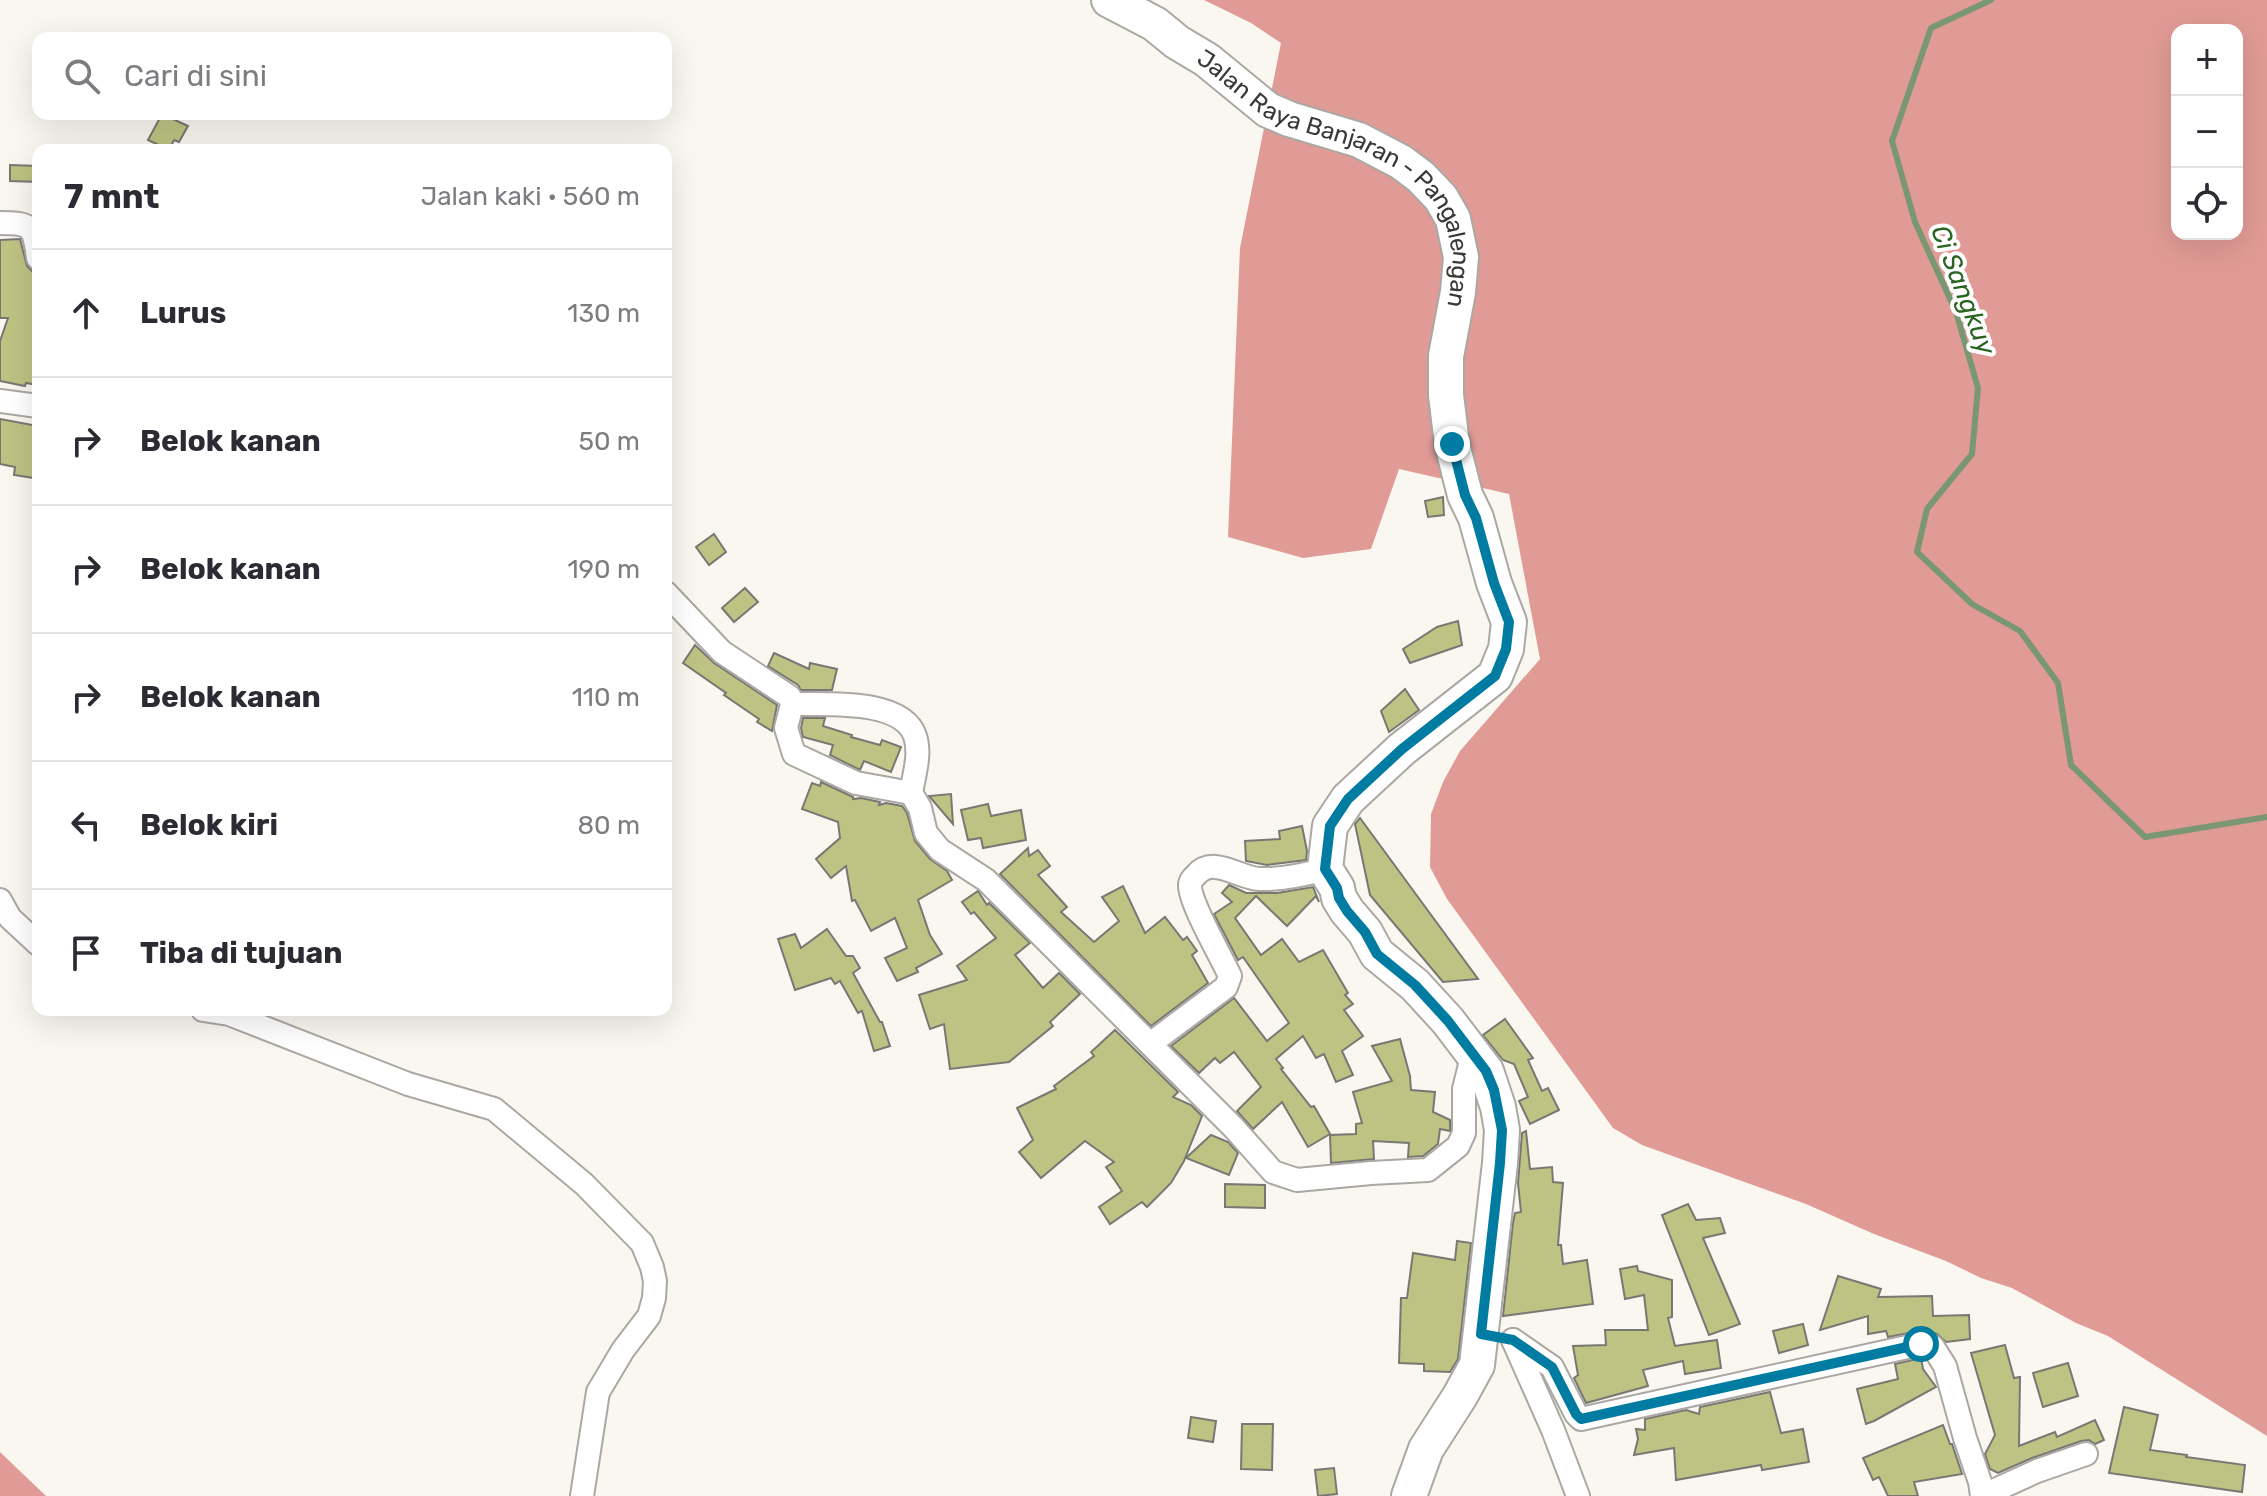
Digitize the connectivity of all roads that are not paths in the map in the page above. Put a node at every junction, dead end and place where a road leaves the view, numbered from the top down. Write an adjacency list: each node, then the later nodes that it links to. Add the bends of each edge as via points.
1 (1109, 0): 9 (main road, Jalan Raya Banjaran - Pangalengan, via 1155,24 1268,110 1359,140 1401,162 1441,198 1459,240 1446,395 1465,495 1509,622 1506,649 1495,676 1348,799 1330,826)
2 (0, 223): 3 (street, via 23,223)
3 (32, 233)
4 (0, 401): 5 (street)
5 (32, 405)
6 (672, 599): 7 (street, via 722,652 786,693)
7 (792, 704): 8 (street, via 786,728 794,754 856,783); 8 (street, via 855,706 907,722 918,752)
8 (911, 793): 13 (street, via 926,833 940,850 986,880)
9 (1325, 869): 13 (street, via 1299,877 1256,879 1213,867 1195,875 1191,890 1230,976 1226,987); 14 (main road, via 1377,954 1415,985)
10 (0, 900): 11 (street)
11 (32, 938)
12 (234, 1016): 17 (street, via 408,1084 494,1109 584,1184 642,1243 652,1267 654,1298 649,1316 598,1392)
13 (1150, 1044): 14 (street, via 1273,1172 1297,1180 1419,1172 1435,1166 1458,1146 1464,1133 1464,1089)
14 (1473, 1053): 15 (main road, via 1494,1090 1502,1130)
15 (1497, 1337): 16 (street, via 1552,1367 1581,1419 1921,1344 1933,1347 1945,1366 1982,1496); 18 (main road, via 1426,1449); 19 (street, via 1553,1430)
16 (2086, 1454)
17 (582, 1496)
18 (1409, 1496)
19 (1578, 1496)

